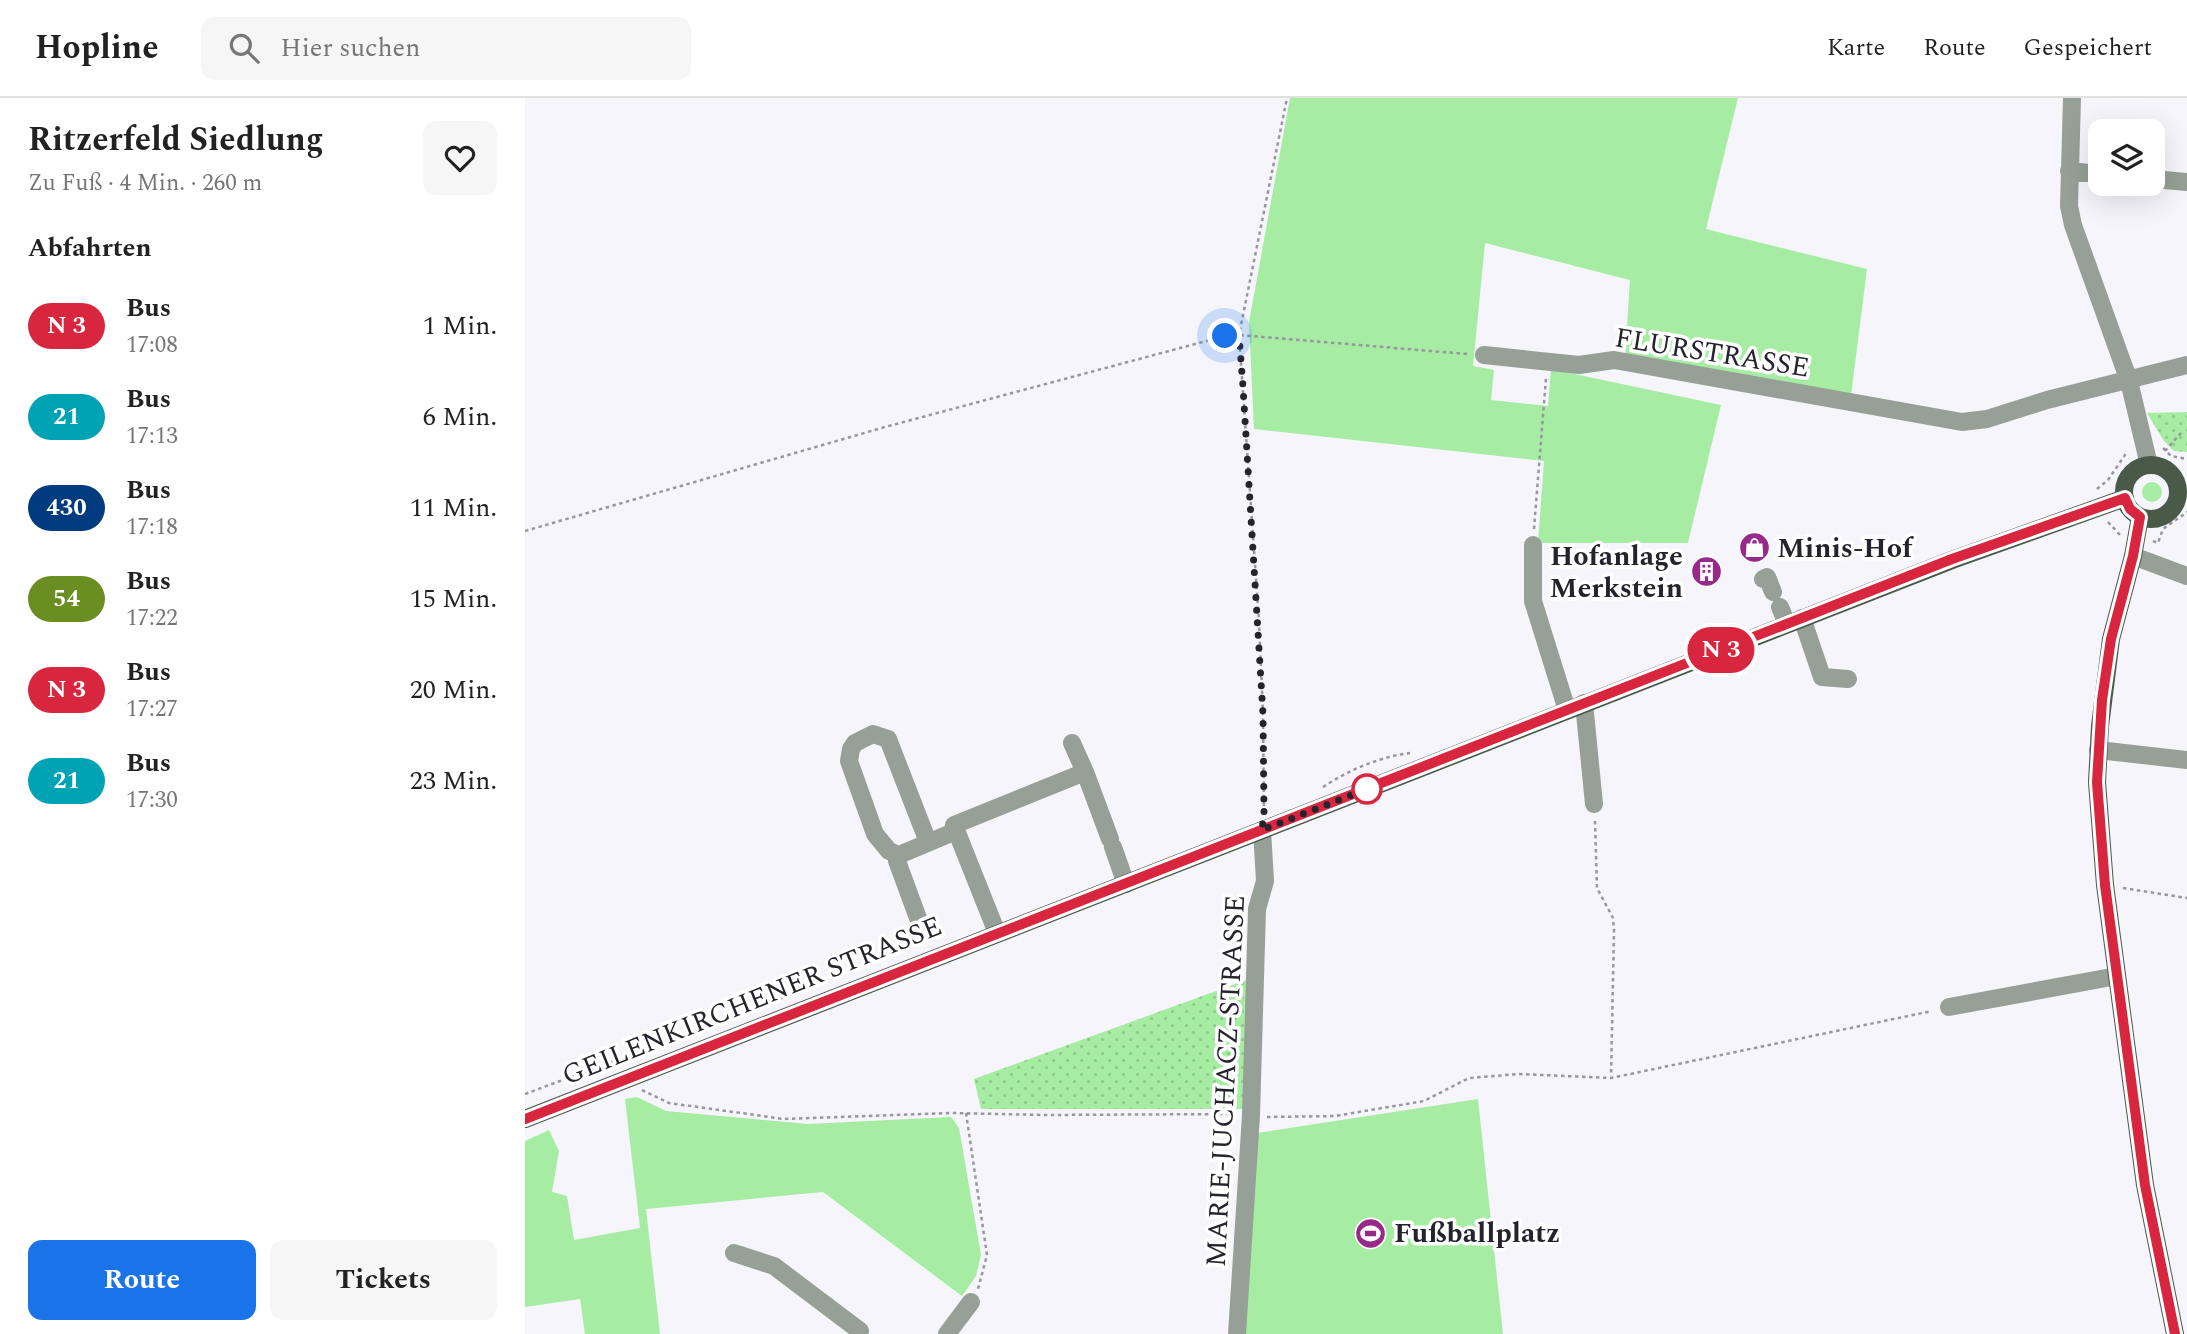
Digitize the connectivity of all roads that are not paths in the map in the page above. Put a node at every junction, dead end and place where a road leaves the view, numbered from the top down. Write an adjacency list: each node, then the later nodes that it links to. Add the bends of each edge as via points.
1 (2072, 98): 2 (street)
2 (2069, 171): 3 (street); 8 (street, via 2073,225)
3 (2088, 173)
4 (2165, 180): 5 (street)
5 (2187, 182)
6 (1484, 355): 8 (street, FLURSTRASSE, via 1579,365 1614,360 1962,422)
7 (2187, 365): 8 (street, FLURSTRASSE)
8 (2129, 381): 9 (street)
9 (2149, 465): 10 (main road); 11 (main road, via 2132,473)
10 (2182, 482): 12 (main road, via 2166,515)
11 (2125, 498): 12 (main road); 17 (main road, GEILENKIRCHENER STRASSE)
12 (2140, 517): 14 (main road)
13 (1533, 545): 19 (street, via 1533,601)
14 (2133, 556): 15 (street); 21 (main road, via 2111,639)
15 (2187, 576)
16 (1772, 592): 17 (street)
17 (1794, 621): 18 (street, via 1822,677); 19 (main road, GEILENKIRCHENER STRASSE)
18 (1848, 679)
19 (1576, 707): 24 (street); 25 (main road, GEILENKIRCHENER STRASSE)
20 (1072, 743): 23 (street)
21 (2098, 750): 22 (street); 32 (main road, via 2100,825)
22 (2187, 760)
23 (1085, 772): 26 (street, via 954,825); 29 (street)
24 (1594, 804)
25 (1262, 830): 29 (main road, GEILENKIRCHENER STRASSE); 39 (street, MARIE-JUCHACZ-STRASSE, via 1265,881 1257,909 1251,1115)
26 (956, 831): 27 (street); 31 (street)
27 (928, 842): 28 (street); 28 (street, via 888,739 873,734 863,738 851,748 849,761 876,834 889,851)
28 (899, 855): 30 (street, via 897,861)
29 (1126, 884): 31 (main road, GEILENKIRCHENER STRASSE)
30 (922, 929)
31 (997, 933): 34 (main road, GEILENKIRCHENER STRASSE)
32 (2117, 976): 33 (street); 40 (main road, via 2145,1185)
33 (1949, 1007)
34 (525, 1119)
35 (734, 1253): 37 (street, via 773,1266)
36 (971, 1302): 38 (street)
37 (861, 1333)
38 (947, 1334)
39 (1237, 1334)
40 (2175, 1334)

